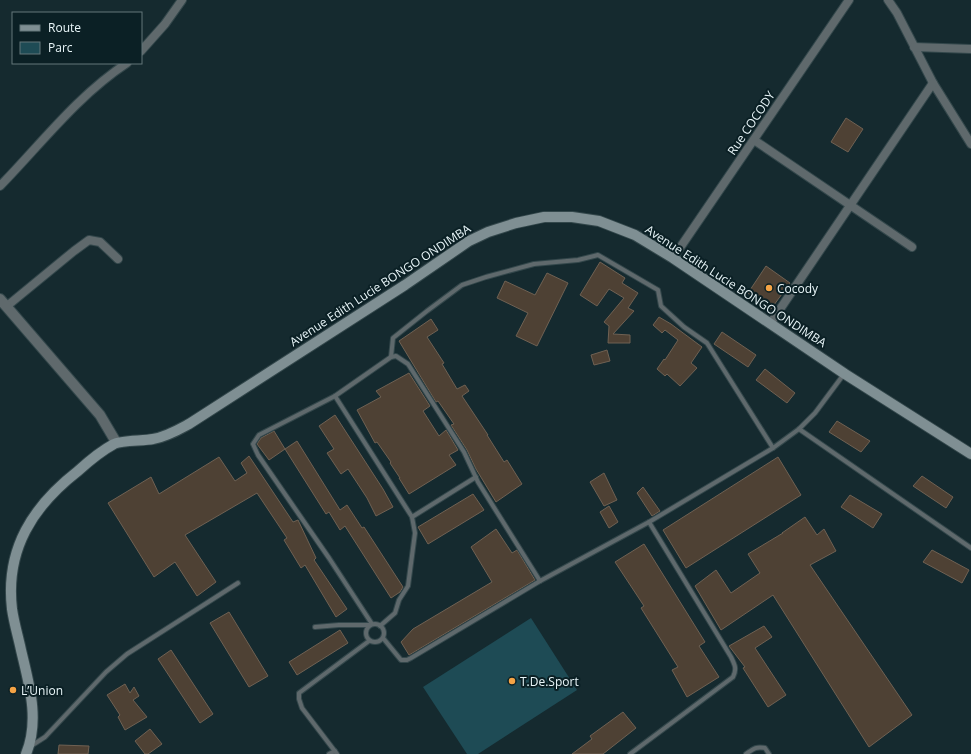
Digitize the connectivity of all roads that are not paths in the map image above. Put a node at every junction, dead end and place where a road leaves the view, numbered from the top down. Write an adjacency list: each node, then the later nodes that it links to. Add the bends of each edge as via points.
1 (182, 0): 6 (street, via 166,24)
2 (849, 0): 9 (street, Rue COCODY)
3 (888, 0): 4 (street)
4 (914, 47): 5 (street); 8 (street)
5 (971, 49)
6 (142, 50)
7 (126, 64): 11 (street, via 108,76 68,112)
8 (933, 83): 10 (street); 12 (street)
9 (754, 140): 12 (street); 14 (street, Rue COCODY)
10 (971, 144)
11 (0, 186)
12 (850, 205): 13 (street); 17 (street)
13 (912, 247)
14 (673, 258): 17 (main road, Avenue Edith Lucie BONGO ONDIMBA); 22 (main road, Avenue Edith Lucie BONGO ONDIMBA, via 635,235 599,221 572,217 544,217 488,232 469,241 189,424 154,439)
15 (118, 259): 16 (street, via 100,242 89,240)
16 (3, 303): 22 (street, via 100,415)
17 (770, 324): 19 (main road, Avenue Edith Lucie BONGO ONDIMBA)
18 (391, 357): 20 (lane); 23 (lane, via 393,338 462,285 534,264 578,260 598,255 658,290 661,306 684,328 708,343); 25 (lane, via 396,356 408,364 464,452)
19 (844, 374): 21 (lane); 24 (main road, Avenue Edith Lucie BONGO ONDIMBA)
20 (335, 396): 26 (lane); 31 (lane, via 259,435 253,444)
21 (799, 430): 23 (lane); 28 (lane)
22 (116, 442): 36 (main road, via 70,476 40,506 27,525 15,556 12,572 12,608 31,700 33,732)
23 (773, 448): 27 (lane)
24 (971, 454)
25 (476, 477): 26 (lane); 29 (lane)
26 (412, 517): 32 (lane, via 415,533 408,586 399,600 395,613)
27 (649, 522): 29 (lane); 39 (lane, via 731,657 736,671 733,677)
28 (971, 548)
29 (540, 581): 34 (lane, via 407,660 401,660)
30 (238, 583): 36 (lane, via 127,654)
31 (371, 625): 32 (lane); 33 (lane); 35 (lane, via 365,633)
32 (380, 626): 34 (lane, via 384,630)
33 (315, 627)
34 (383, 638): 35 (lane, via 375,643)
35 (369, 641): 37 (lane, via 298,693 302,708)
36 (28, 751)
37 (336, 753): 38 (lane)
38 (329, 754)
39 (630, 754)
40 (746, 754): 41 (lane, via 758,747 764,748)
41 (770, 754)

